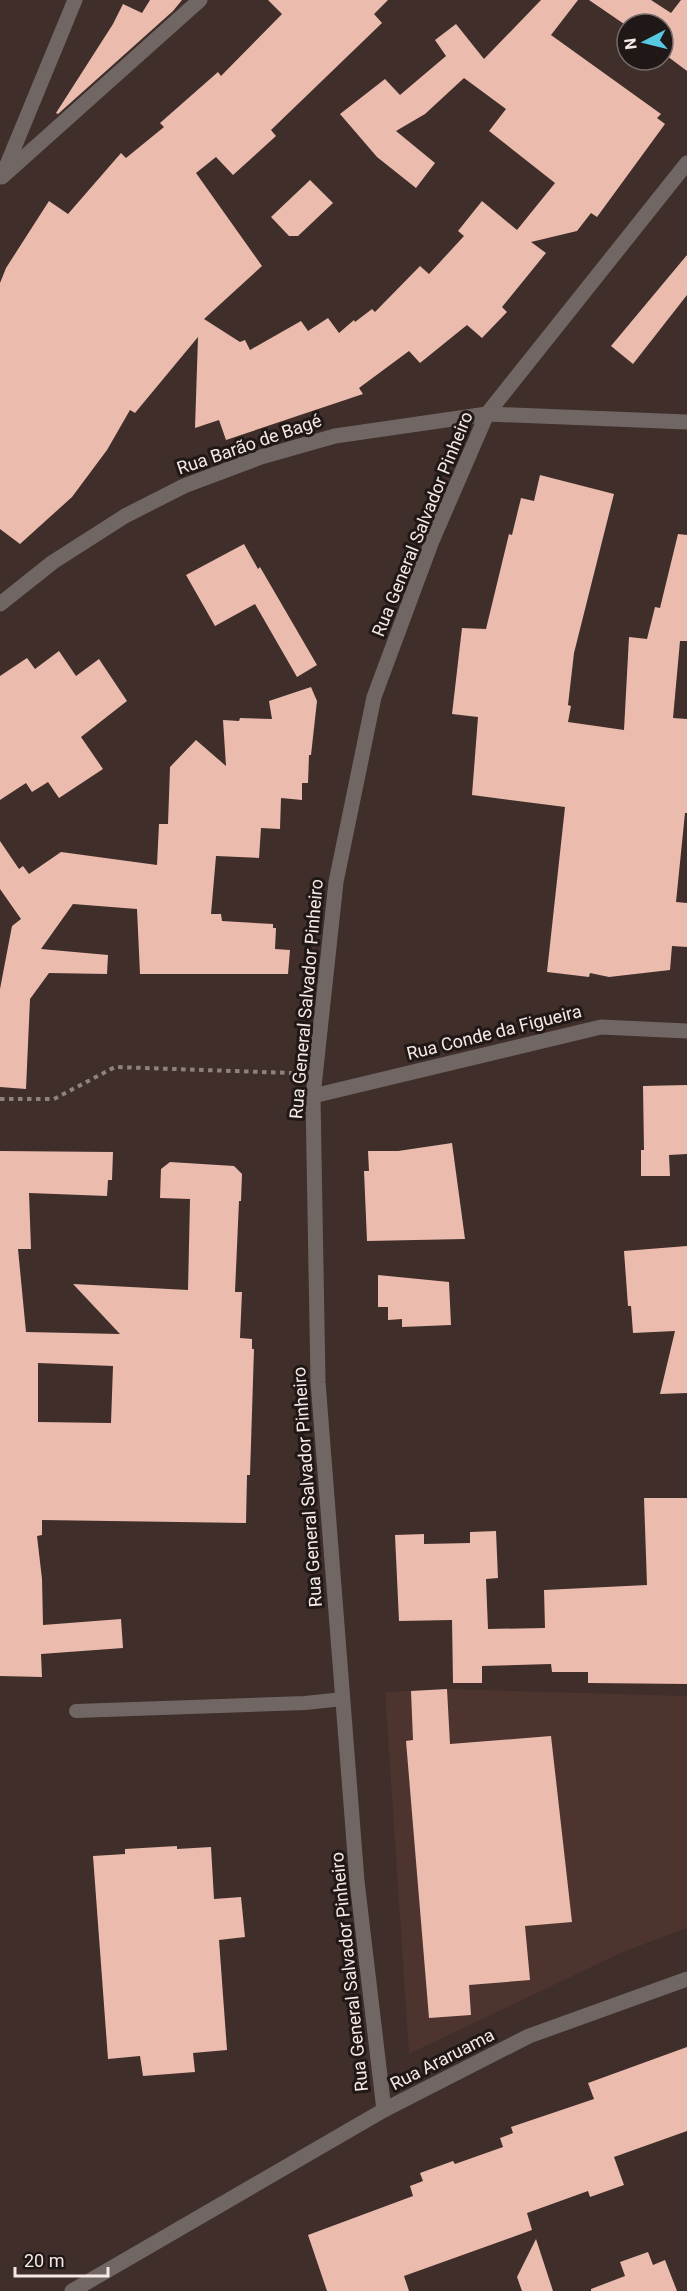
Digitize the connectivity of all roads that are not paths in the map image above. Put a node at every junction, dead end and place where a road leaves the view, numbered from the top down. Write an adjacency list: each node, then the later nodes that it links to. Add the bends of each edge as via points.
1 (75, 0): 4 (street)
2 (200, 0): 4 (street)
3 (687, 163): 5 (street, Rua General Salvador Pinheiro)
4 (1, 178)
5 (487, 414): 6 (street, Rua Barão de Bagé); 7 (street, Rua Barão de Bagé, via 335,436 261,457 184,486 125,516 62,556); 9 (street, Rua General Salvador Pinheiro, via 432,541 374,697 336,882)
6 (687, 422)
7 (0, 604)
8 (687, 1031): 9 (street, Rua Conde da Figueira, via 601,1026)
9 (313, 1096): 10 (street, Rua General Salvador Pinheiro, via 318,1382)
10 (343, 1699): 11 (lane); 13 (street, Rua General Salvador Pinheiro, via 357,1881)
11 (76, 1711)
12 (687, 1979): 13 (street, Rua Araruama, via 529,2036)
13 (384, 2110): 14 (street, Rua Araruama)
14 (72, 2291)

